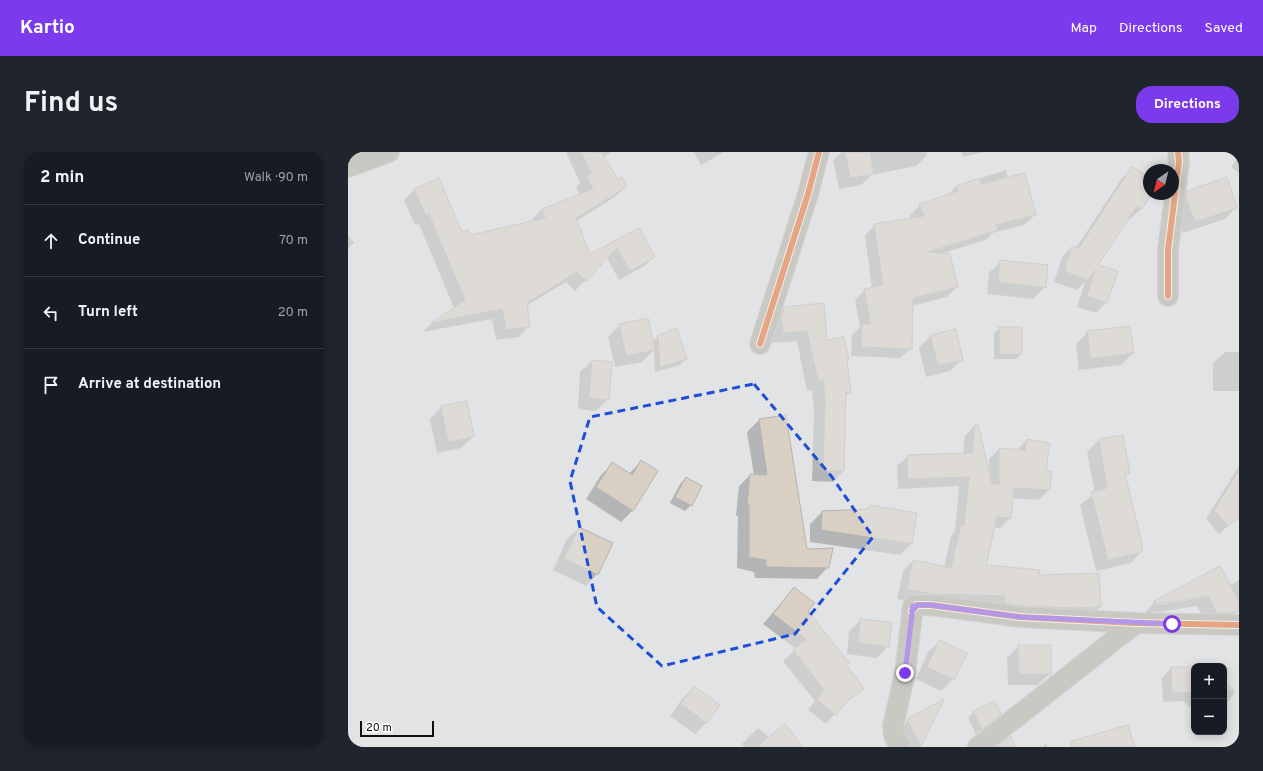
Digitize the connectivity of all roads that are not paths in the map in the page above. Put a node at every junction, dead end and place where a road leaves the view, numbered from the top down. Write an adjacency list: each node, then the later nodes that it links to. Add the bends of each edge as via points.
1 (390, 152): 4 (street)
2 (819, 152): 6 (street)
3 (1178, 152): 5 (street, via 1179,162 1168,250)
4 (348, 167)
5 (1168, 296)
6 (760, 344)
7 (1136, 623): 8 (street); 9 (street, via 1020,617 930,605 917,605 912,611 913,606 911,620 905,673 893,726 894,736); 10 (street)
8 (1239, 625)
9 (901, 747)
10 (978, 747)

